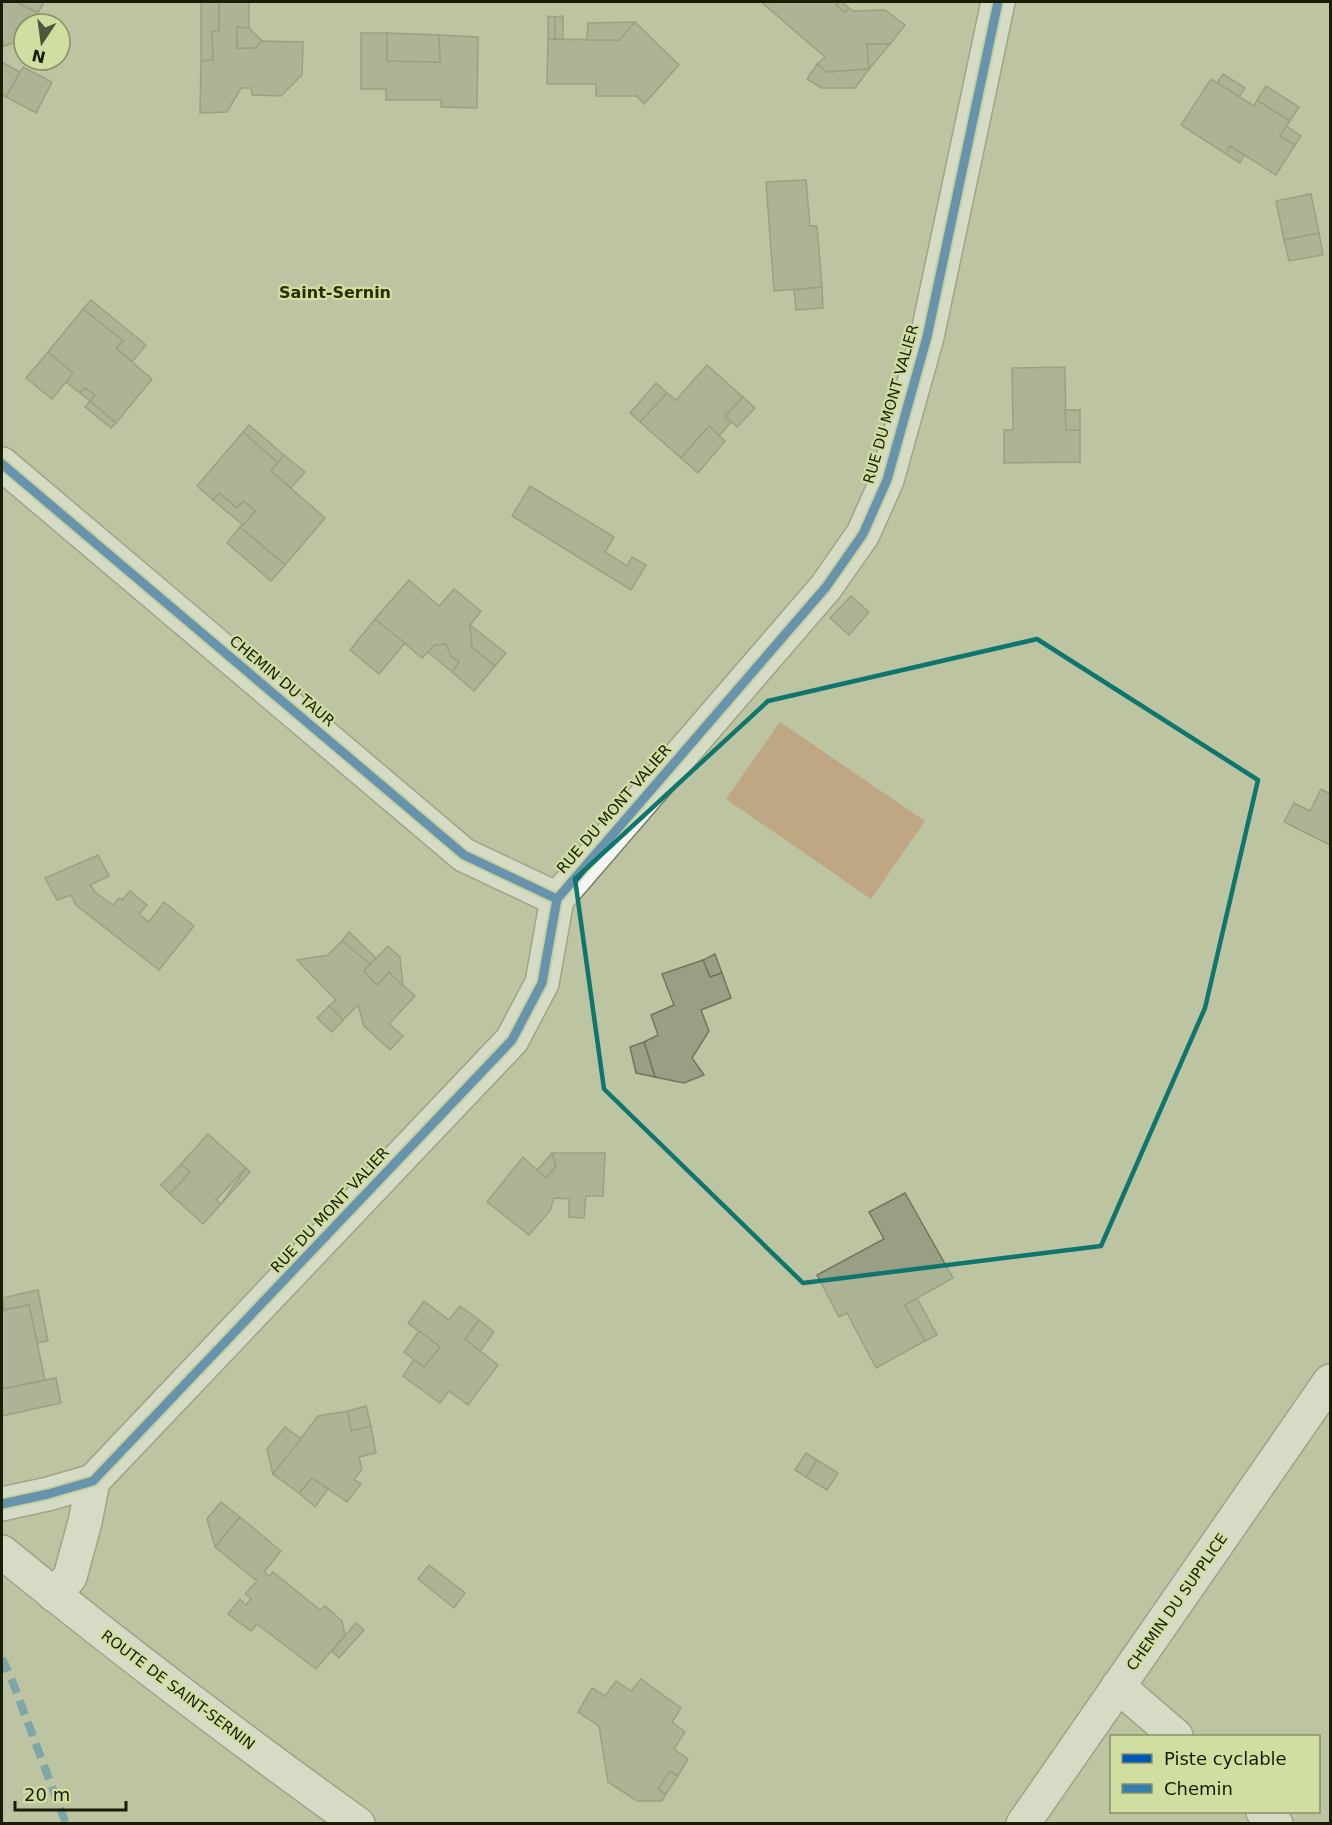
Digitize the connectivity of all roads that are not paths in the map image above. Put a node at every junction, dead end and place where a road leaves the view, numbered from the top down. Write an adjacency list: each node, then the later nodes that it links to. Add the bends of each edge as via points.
1 (998, 2): 3 (street, RUE DU MONT VALIER, via 927,338 887,480 863,534 826,587)
2 (2, 464): 3 (street, CHEMIN DU TAUR, via 464,855)
3 (556, 899): 5 (street, RUE DU MONT VALIER, via 542,983 512,1040)
4 (1330, 1381): 9 (street, CHEMIN DU SUPPLICE)
5 (93, 1481): 6 (street); 8 (street, via 70,1578)
6 (2, 1504)
7 (2, 1552): 8 (street, ROUTE DE SAINT-SERNIN)
8 (54, 1595): 12 (street, ROUTE DE SAINT-SERNIN)
9 (1118, 1686): 10 (street); 13 (street, CHEMIN DU SUPPLICE)
10 (1174, 1735)
11 (1264, 1813): 14 (street)
12 (358, 1824)
13 (1023, 1824)
14 (1276, 1824)

